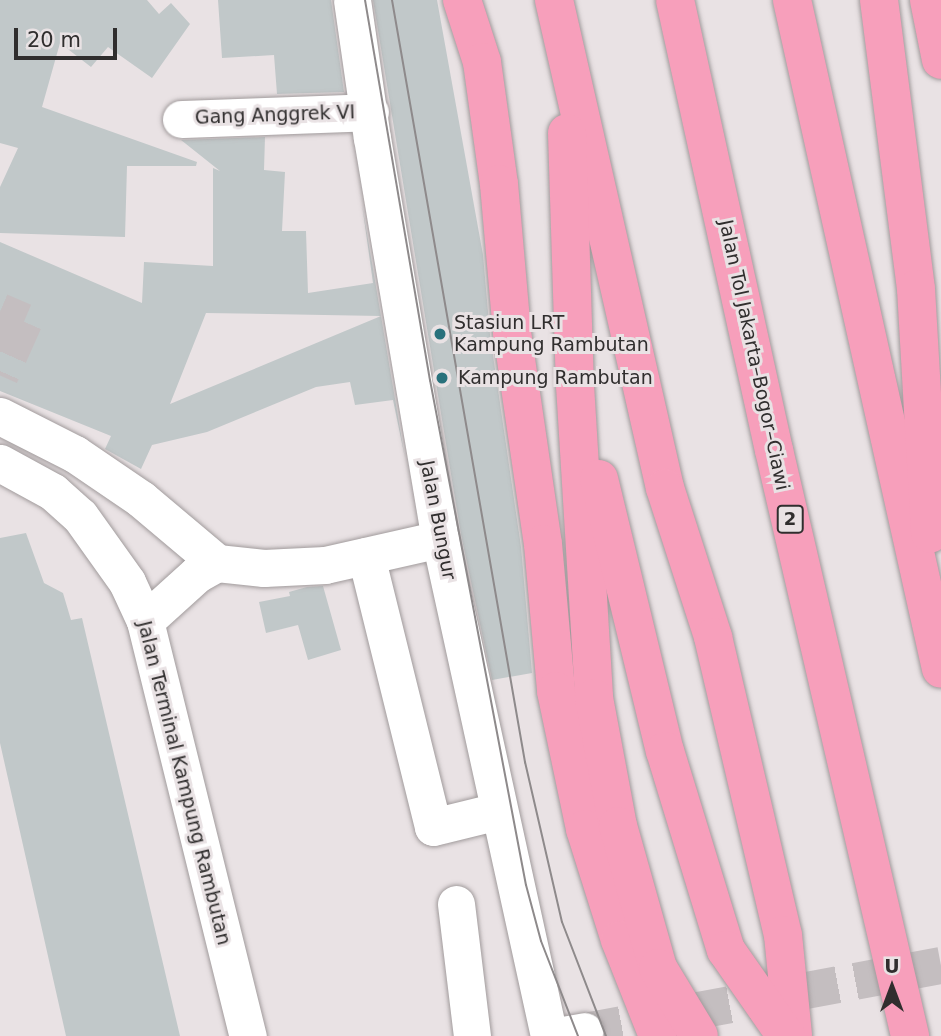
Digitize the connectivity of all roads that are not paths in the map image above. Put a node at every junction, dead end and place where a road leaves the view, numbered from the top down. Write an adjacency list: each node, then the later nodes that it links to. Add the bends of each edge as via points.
1 (352, 0): 10 (street, Jalan Bungur)
2 (462, 0): 25 (highway, via 482,62 499,184 512,332 543,544 556,691 585,829 620,940)
3 (554, 0): 8 (highway)
4 (676, 0): 29 (highway, Jalan Tol Jakarta–Bogor–Ciawi / 2, via 774,450)
5 (792, 0): 19 (highway)
6 (879, 0): 19 (highway, via 916,289)
7 (929, 0): 9 (highway)
8 (563, 40): 12 (highway); 28 (highway, via 665,488 713,637 783,936)
9 (941, 60)
10 (370, 112): 11 (street, Gang Anggrek VI); 15 (street, Jalan Bungur)
11 (181, 119)
12 (575, 385): 26 (highway, via 594,698 618,826 658,968); 27 (highway, via 665,751 726,950)
13 (0, 416): 17 (street, via 75,454 141,499)
14 (0, 463): 18 (street, Jalan Terminal Kampung Rambutan, via 52,492 80,516 127,582)
15 (440, 540): 16 (street); 20 (street, Jalan Bungur)
16 (366, 556): 17 (street, via 293,567); 20 (street, via 433,827)
17 (217, 562): 18 (street)
18 (145, 621): 22 (street, Jalan Terminal Kampung Rambutan)
19 (939, 658)
20 (498, 811): 24 (street, Jalan Bungur)
21 (456, 904): 23 (street)
22 (248, 1036)
23 (472, 1036)
24 (549, 1036)
25 (658, 1036)
26 (699, 1036)
27 (786, 1036)
28 (793, 1036)
29 (910, 1036)

